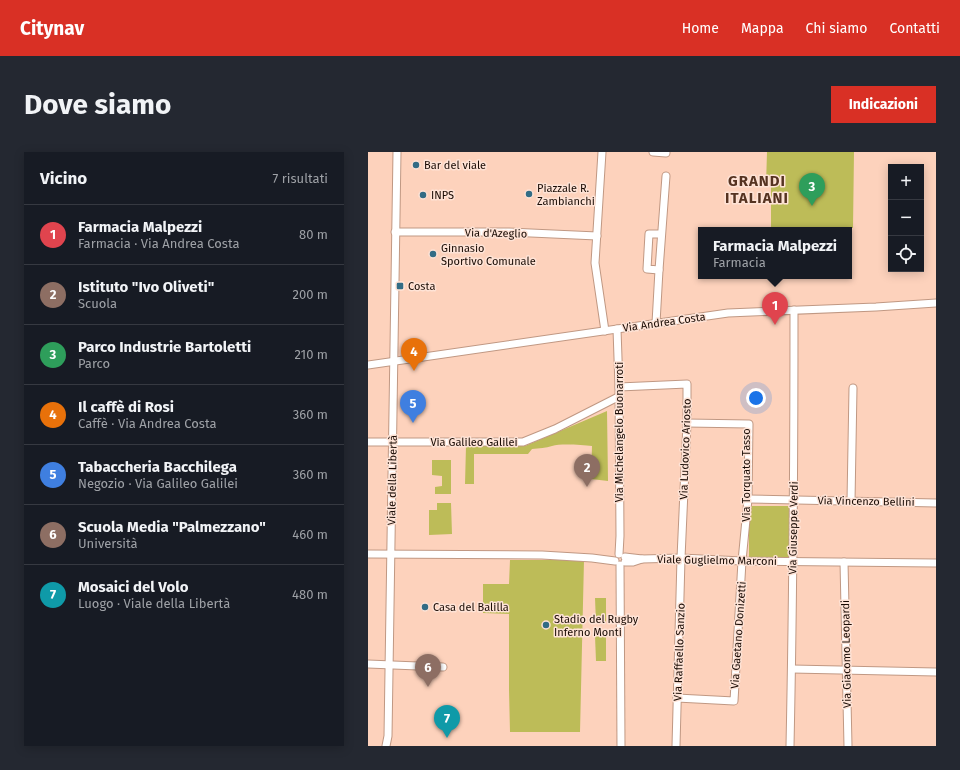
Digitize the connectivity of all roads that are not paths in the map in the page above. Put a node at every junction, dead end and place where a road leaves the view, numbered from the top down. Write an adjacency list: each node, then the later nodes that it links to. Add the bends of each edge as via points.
1 (397, 152): 6 (street, Viale della Libertà)
2 (602, 152): 8 (street)
3 (653, 152): 4 (street)
4 (666, 153)
5 (666, 176): 7 (street)
6 (395, 232): 8 (street, Via d'Azeglio, via 509,232); 15 (street, Viale della Libertà)
7 (662, 234): 9 (street); 9 (street, via 649,234 647,269)
8 (597, 236): 14 (street, via 595,263)
9 (658, 270): 12 (street)
10 (936, 303): 11 (street, Via Andrea Costa)
11 (794, 310): 12 (street, Via Andrea Costa, via 728,313); 24 (street, Via Giuseppe Verdi)
12 (656, 323): 13 (street, Via Andrea Costa)
13 (617, 329): 14 (street, Via Andrea Costa); 17 (street, Via Michelangelo Buonarroti)
14 (605, 331): 15 (street, Via Andrea Costa)
15 (394, 361): 16 (street, Via Andrea Costa); 22 (street, Viale della Libertà)
16 (368, 365)
17 (619, 386): 19 (street, Via Michelangelo Buonarroti); 20 (street, Via Ludovico Ariosto, via 687,384)
18 (852, 388): 25 (street)
19 (618, 397): 22 (street, Via Galileo Galilei, via 523,442); 29 (street, Via Michelangelo Buonarroti)
20 (687, 423): 23 (street, Via Torquato Tasso, via 749,424); 30 (street, Via Ludovico Ariosto)
21 (368, 442): 22 (street, Via Galileo Galilei)
22 (392, 442): 28 (street, Viale della Libertà)
23 (748, 499): 24 (street, Via Vincenzo Bellini); 31 (street, Via Torquato Tasso)
24 (794, 500): 25 (street, Via Vincenzo Bellini); 32 (street, Via Giuseppe Verdi)
25 (851, 501): 26 (street, Via Vincenzo Bellini)
26 (936, 503)
27 (368, 554): 28 (street, Viale Guglielmo Marconi)
28 (391, 554): 29 (street, Viale Guglielmo Marconi); 36 (street, Viale della Libertà)
29 (620, 558): 30 (street, Viale Guglielmo Marconi); 45 (street, Via Michelangelo Buonarroti)
30 (681, 558): 31 (street, Viale Guglielmo Marconi); 41 (street, Via Raffaello Sanzio)
31 (742, 561): 32 (street, Viale Guglielmo Marconi); 41 (street, Via Gaetano Donizetti, via 734,701)
32 (792, 561): 33 (street, Viale Guglielmo Marconi); 38 (street, Via Giuseppe Verdi)
33 (844, 562): 34 (street, Viale Guglielmo Marconi); 39 (street, Via Giacomo Leopardi)
34 (936, 563)
35 (370, 664): 36 (street)
36 (389, 664): 37 (street); 42 (street, Viale della Libertà)
37 (443, 667)
38 (792, 669): 39 (street); 47 (street, Via Giuseppe Verdi)
39 (847, 670): 40 (street); 48 (street, Via Giacomo Leopardi)
40 (936, 672)
41 (677, 698): 46 (street, Via Raffaello Sanzio)
42 (388, 736): 43 (street, Viale della Libertà); 44 (street, Viale della Libertà)
43 (386, 746)
44 (391, 746)
45 (621, 746)
46 (676, 746)
47 (790, 746)
48 (848, 746)

